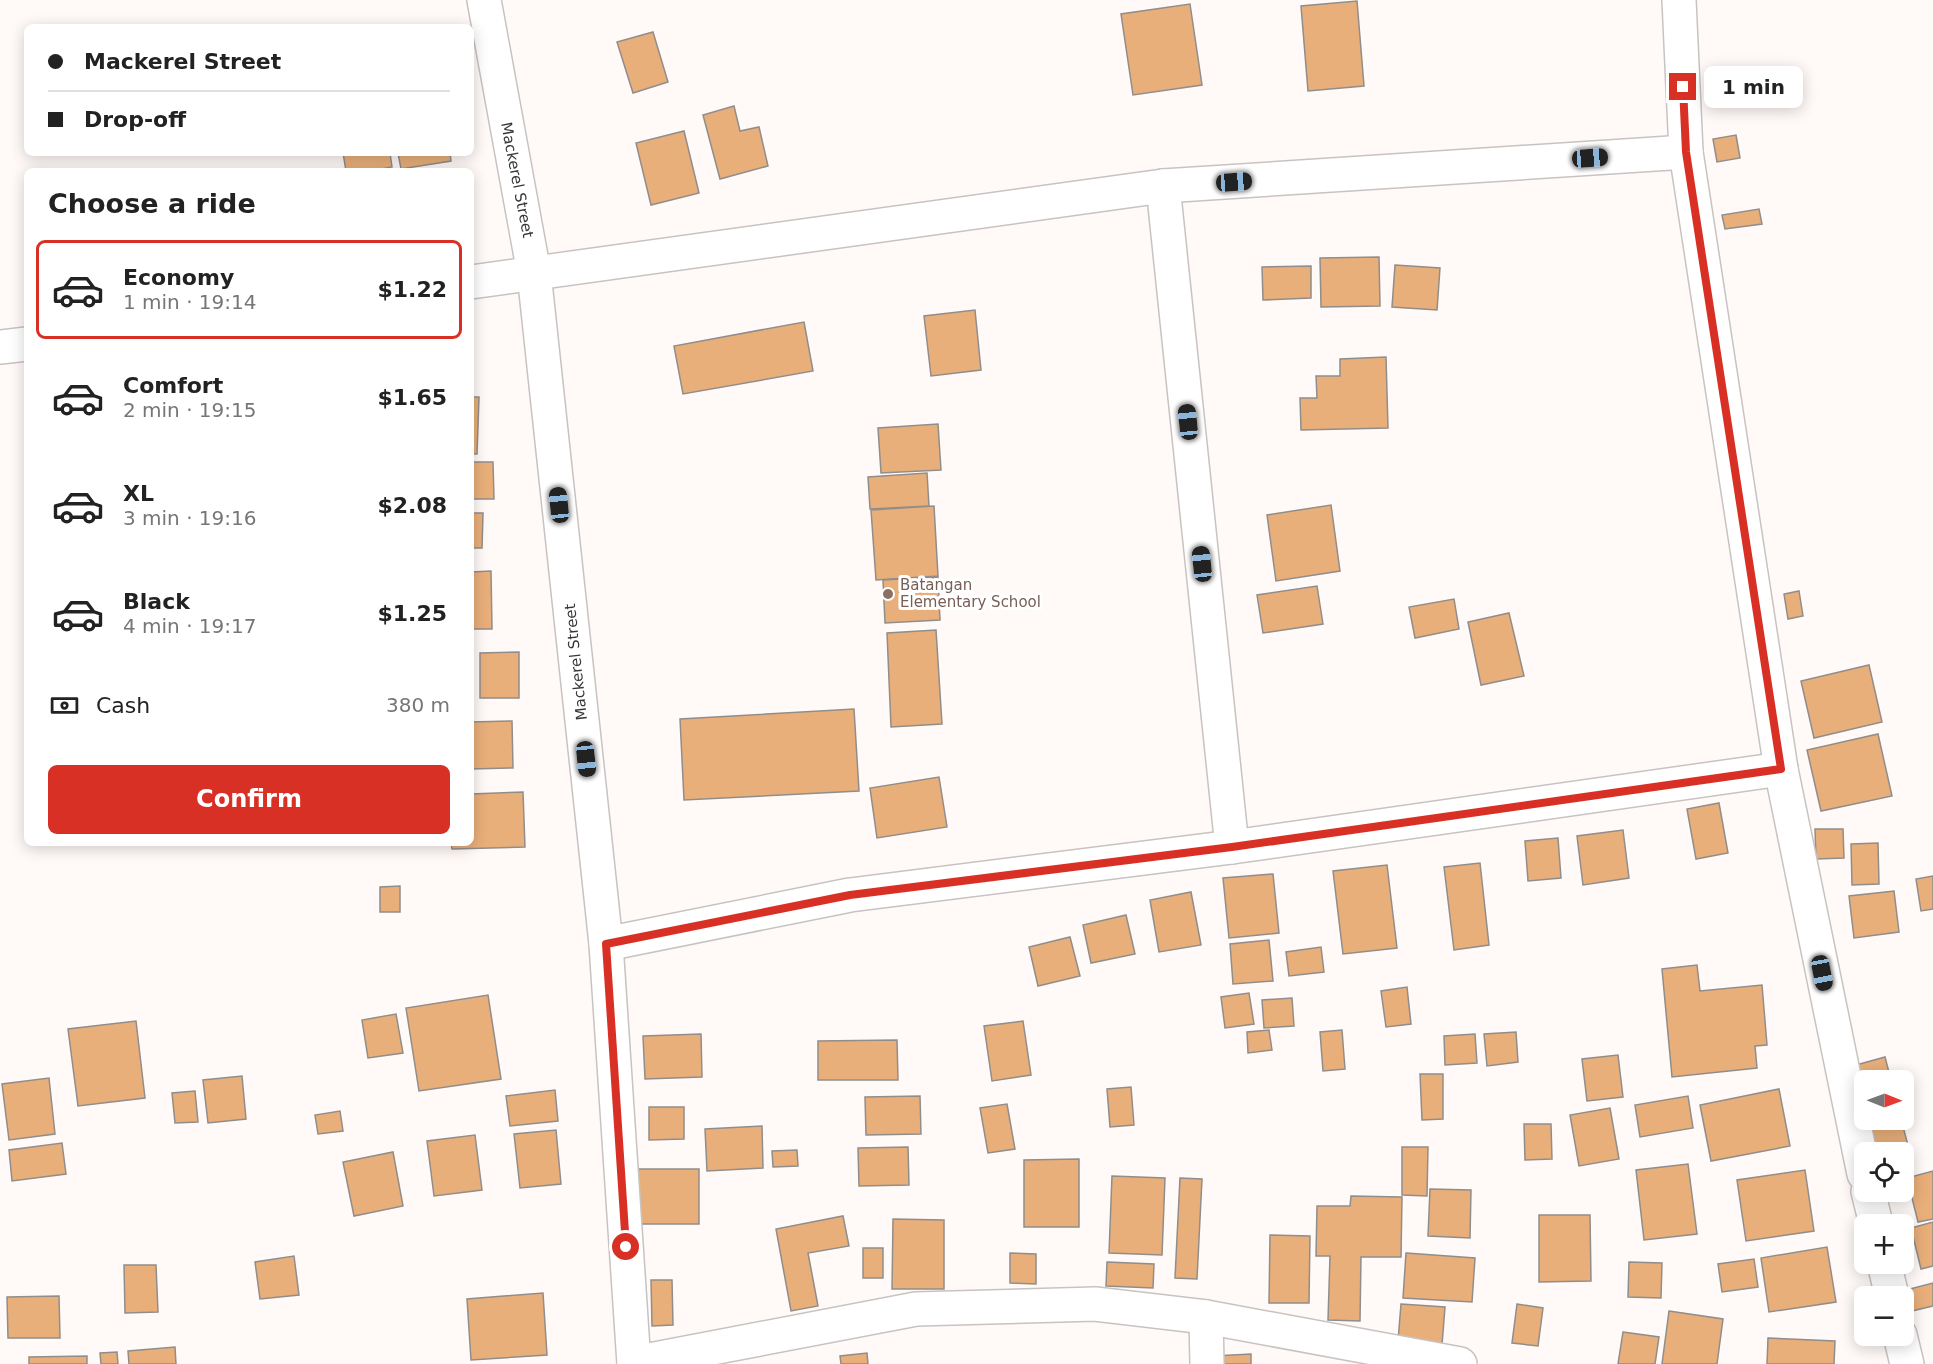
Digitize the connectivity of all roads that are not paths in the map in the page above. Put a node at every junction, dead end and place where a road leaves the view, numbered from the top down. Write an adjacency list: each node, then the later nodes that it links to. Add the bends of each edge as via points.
1 (484, 0): 5 (street, Mackerel Street)
2 (1679, 0): 3 (street)
3 (1686, 152): 4 (street); 9 (street)
4 (1163, 186): 5 (street); 10 (street)
5 (534, 273): 6 (street); 11 (street, Mackerel Street)
6 (474, 282)
7 (24, 344): 8 (street)
8 (0, 347)
9 (1781, 769): 10 (street); 12 (street)
10 (1232, 847): 11 (street, via 850,895)
11 (606, 944): 15 (street, Mackerel Street)
12 (1857, 1142)
13 (1206, 1317): 15 (street, via 1095,1304 916,1309); 16 (street); 17 (street)
14 (1903, 1346): 18 (street)
15 (634, 1364)
16 (1207, 1364)
17 (1460, 1364)
18 (1907, 1364)

